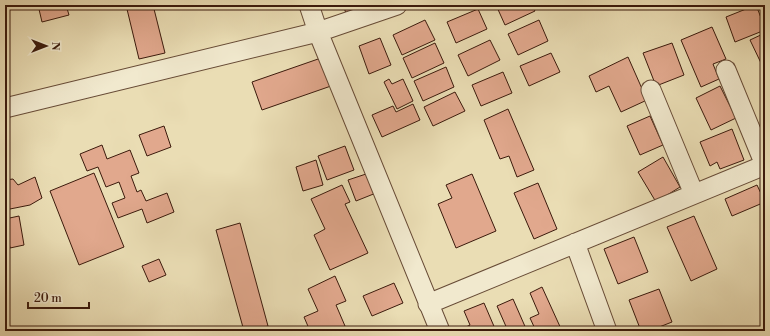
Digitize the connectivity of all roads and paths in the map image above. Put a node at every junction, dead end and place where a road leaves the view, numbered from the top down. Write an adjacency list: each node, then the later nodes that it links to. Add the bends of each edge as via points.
1 (309, 5): 3 (street)
2 (397, 5): 3 (street)
3 (318, 32): 6 (street); 10 (street)
4 (726, 70): 7 (street)
5 (651, 90): 8 (street)
6 (5, 108)
7 (765, 165): 8 (street)
8 (694, 194): 9 (street)
9 (575, 243): 10 (street); 12 (street)
10 (428, 304): 11 (street)
11 (440, 331)
12 (607, 331)

